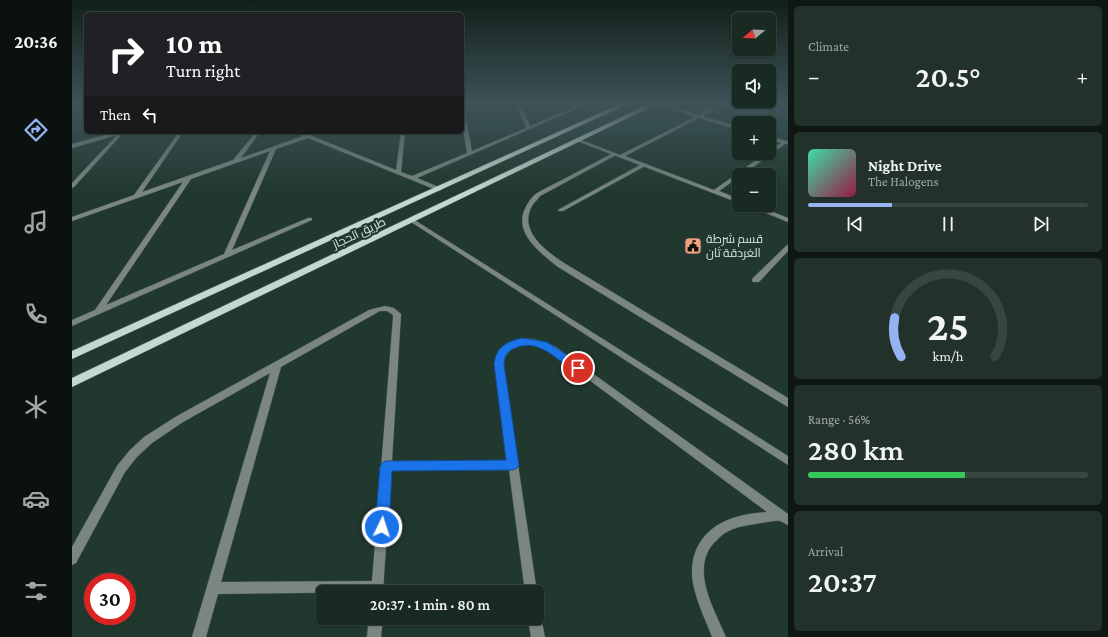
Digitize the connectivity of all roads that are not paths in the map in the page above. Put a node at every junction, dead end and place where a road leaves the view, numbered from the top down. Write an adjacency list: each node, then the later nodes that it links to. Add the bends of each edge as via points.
1 (466, 133): 18 (street)
2 (518, 133): 18 (street)
3 (562, 133): 26 (main road, طريق الحجاز)
4 (596, 133): 14 (main road, طريق الحجاز)
5 (664, 133): 19 (street)
6 (115, 134): 16 (street)
7 (120, 134): 25 (street)
8 (180, 134): 28 (street)
9 (256, 134): 20 (street)
10 (303, 134): 12 (street)
11 (403, 134): 22 (street)
12 (308, 136): 17 (street); 22 (street)
13 (776, 139): 15 (street)
14 (579, 141): 19 (street); 35 (main road, طريق الحجاز)
15 (786, 143): 27 (street)
16 (72, 146)
17 (274, 148): 20 (street); 38 (street)
18 (470, 153): 23 (street)
19 (618, 155): 21 (street); 45 (street, via 538,195 530,203 525,212 524,222 535,243 561,264)
20 (235, 162): 24 (street)
21 (644, 165): 27 (street); 30 (street)
22 (398, 172): 23 (street)
23 (412, 178): 26 (street)
24 (188, 179): 28 (street); 40 (street)
25 (72, 186)
26 (439, 189): 42 (main road, طريق الحجاز)
27 (714, 192): 29 (street)
28 (136, 197): 32 (street)
29 (732, 198)
30 (561, 210)
31 (768, 212): 34 (street)
32 (75, 218): 36 (street)
33 (310, 219): 38 (street)
34 (788, 220)
35 (413, 221): 44 (main road, طريق الحجاز); 46 (street)
36 (72, 224)
37 (788, 247): 39 (street)
38 (227, 255): 40 (street)
39 (756, 280)
40 (98, 312): 41 (street)
41 (72, 323)
42 (72, 355)
43 (277, 364): 48 (street, via 376,310 386,309 397,314); 50 (street, via 163,428 133,454 111,486); 53 (street)
44 (72, 383)
45 (788, 403)
46 (788, 461)
47 (513, 465): 48 (street); 49 (street, via 500,356 504,349 522,341 544,344); 52 (street)
48 (386, 466): 51 (street)
49 (784, 518): 60 (street, via 735,523 721,528 710,537 702,549 698,564 699,582)
50 (72, 559)
51 (378, 585)
52 (531, 585)
53 (214, 588): 54 (street); 57 (street)
54 (316, 589)
55 (375, 625): 58 (street)
56 (536, 625): 59 (street)
57 (199, 637)
58 (374, 637)
59 (538, 637)
60 (719, 637)

